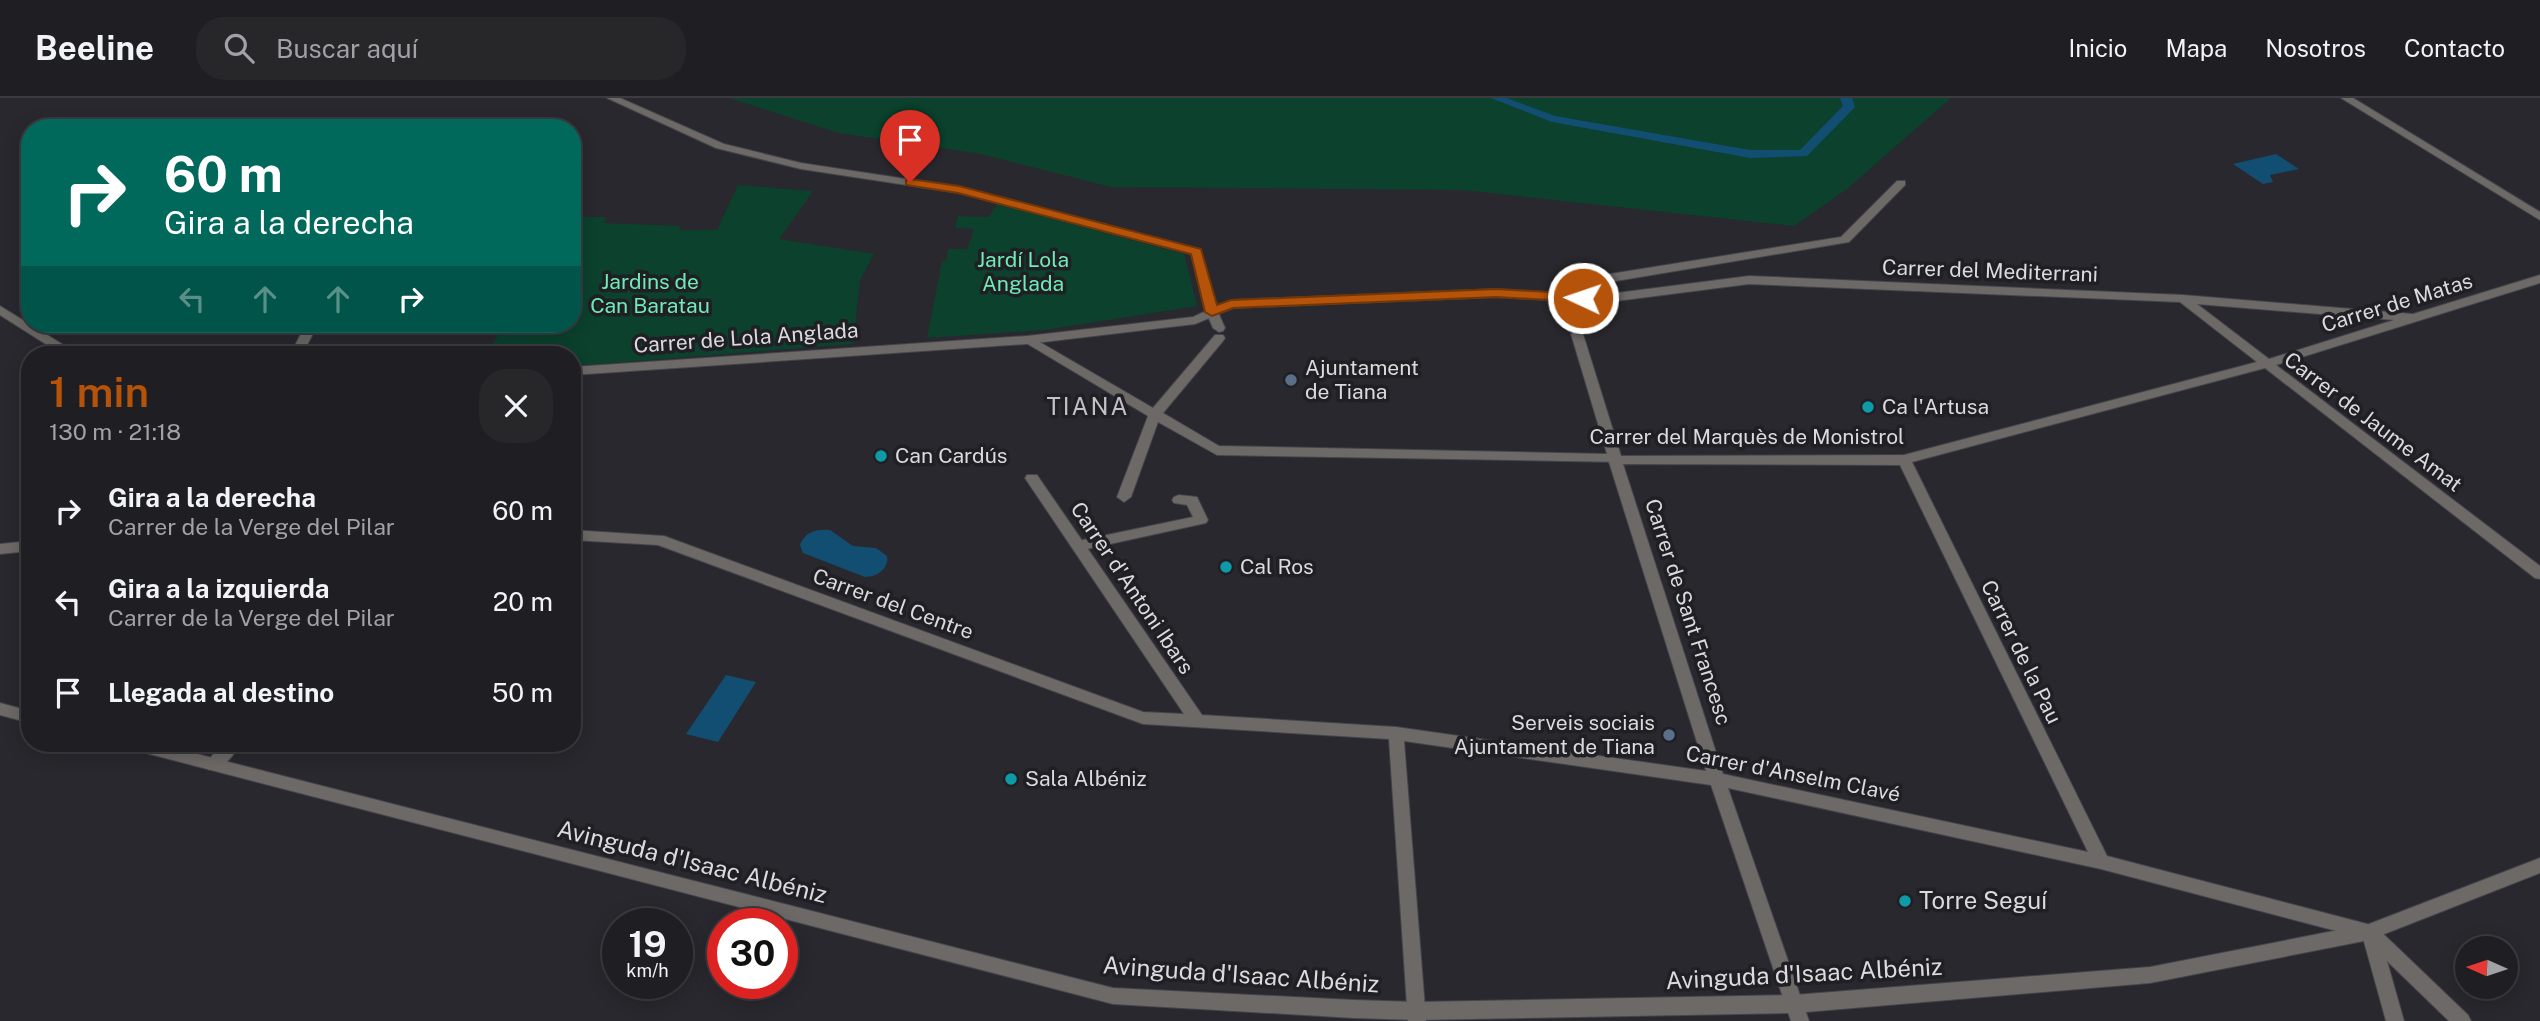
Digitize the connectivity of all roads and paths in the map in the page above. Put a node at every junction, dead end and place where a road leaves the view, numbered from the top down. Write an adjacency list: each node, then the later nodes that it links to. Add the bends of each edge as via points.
1 (612, 98): 9 (street, via 720,146 801,166 959,190 1196,252)
2 (2346, 98): 4 (street)
3 (1901, 183): 6 (street, via 1845,240 1610,278 1572,286)
4 (2540, 217)
5 (2540, 279): 10 (street, Carrer de Matas)
6 (1566, 297): 7 (street, Carrer del Mediterrani, via 1601,299 1749,280); 9 (street, Carrer del Mediterrani, via 1496,293 1231,304)
7 (2183, 299): 10 (street, Carrer del Mediterrani); 16 (street, Carrer de Jaume Amat)
8 (0, 310): 11 (street)
9 (1212, 312): 14 (street, Carrer del Mediterrani, via 1195,320); 18 (street, via 1219,333)
10 (2414, 318): 16 (street, Carrer de Matas)
11 (21, 323)
12 (36, 333): 15 (street)
13 (1577, 334): 19 (street, Carrer de Sant Francesc)
14 (1027, 340): 17 (street, Carrer de Lola Anglada); 18 (street)
15 (57, 346)
16 (2265, 364): 20 (street, Carrer del Marquès de Monistrol); 28 (street, Carrer de Jaume Amat)
17 (581, 370)
18 (1155, 414): 19 (street, Carrer del Marquès de Monistrol, via 1217,450); 22 (street)
19 (1615, 459): 20 (street, Carrer del Marquès de Monistrol); 36 (street, Carrer de Sant Francesc)
20 (1904, 460): 37 (street, Carrer de la Pau)
21 (1032, 478): 25 (street, Carrer d'Antoni Ibars)
22 (1124, 497)
23 (1180, 500): 25 (street, via 1192,500 1200,520)
24 (581, 536): 31 (street, Carrer del Centre, via 659,540 1143,718)
25 (1078, 546): 31 (street, Carrer d'Antoni Ibars)
26 (21, 547): 27 (street)
27 (0, 548)
28 (2540, 574)
29 (0, 709): 30 (street)
30 (21, 715)
31 (1198, 722): 32 (street, Carrer d'Anselm Clavé)
32 (1396, 733): 36 (street, Carrer d'Anselm Clavé); 41 (street)
33 (164, 752): 35 (street, Avinguda d'Isaac Albéniz)
34 (225, 752): 35 (street)
35 (213, 765): 41 (street, Avinguda d'Isaac Albéniz, via 1113,996)
36 (1717, 779): 37 (street, Carrer d'Anselm Clavé); 40 (street, Carrer de Sant Francesc)
37 (2101, 862): 39 (street, Carrer d'Anselm Clavé)
38 (2540, 865): 39 (street, Avinguda d'Isaac Albéniz)
39 (2369, 932): 40 (street, Avinguda d'Isaac Albéniz, via 2150,975); 42 (street); 43 (street)
40 (1797, 1012): 41 (street, Avinguda d'Isaac Albéniz)
41 (1417, 1016)
42 (2395, 1021)
43 (2462, 1021)

